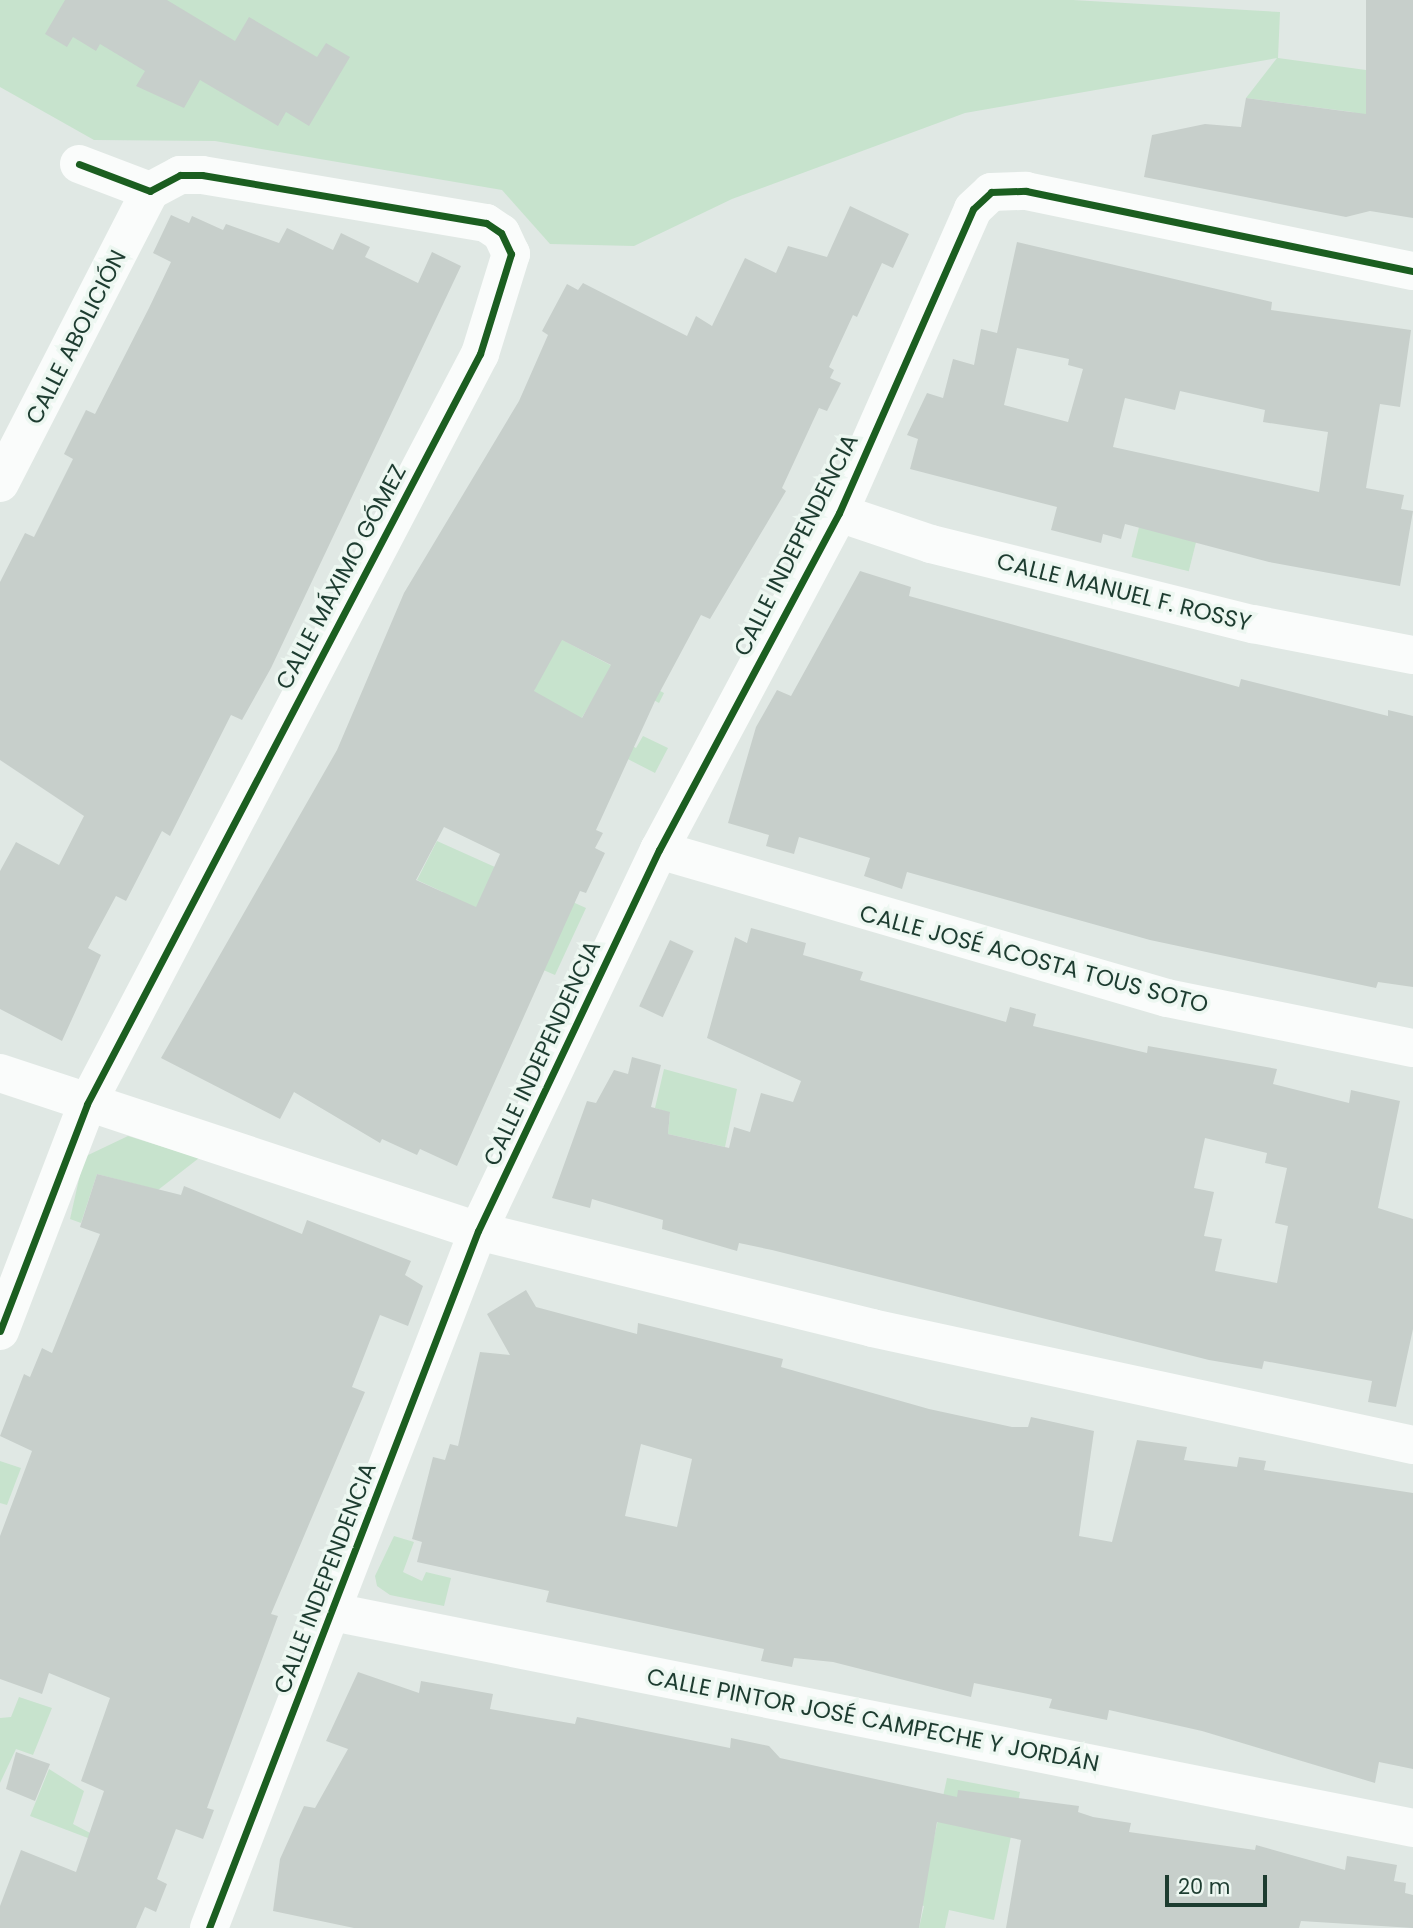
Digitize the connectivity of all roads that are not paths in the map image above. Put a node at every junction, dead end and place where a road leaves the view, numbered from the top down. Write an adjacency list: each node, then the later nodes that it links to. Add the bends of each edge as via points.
1 (79, 164): 2 (street)
2 (150, 191): 4 (street, CALLE ABOLICIÓN); 10 (street, CALLE MÁXIMO GÓMEZ, via 180,175 202,174 486,223 502,233 511,254 480,354)
3 (1413, 271): 5 (street, CALLE INDEPENDENCIA, via 1026,191 991,192 967,219)
4 (0, 483)
5 (839, 513): 6 (street, CALLE MANUEL F. ROSSY, via 931,544 1253,624); 7 (street, CALLE INDEPENDENCIA)
6 (1413, 655)
7 (659, 850): 8 (street, CALLE JOSÉ ACOSTA TOUS SOTO, via 1167,998); 11 (street, CALLE INDEPENDENCIA)
8 (1413, 1048)
9 (0, 1073): 10 (street)
10 (87, 1104): 11 (street); 12 (street, CALLE MÁXIMO GÓMEZ)
11 (478, 1231): 13 (street, via 872,1328); 14 (street, CALLE INDEPENDENCIA)
12 (0, 1331)
13 (1413, 1445)
14 (333, 1612): 15 (street, CALLE PINTOR JOSÉ CAMPECHE Y JORDÁN); 16 (street, CALLE INDEPENDENCIA)
15 (1413, 1828)
16 (209, 1928)

